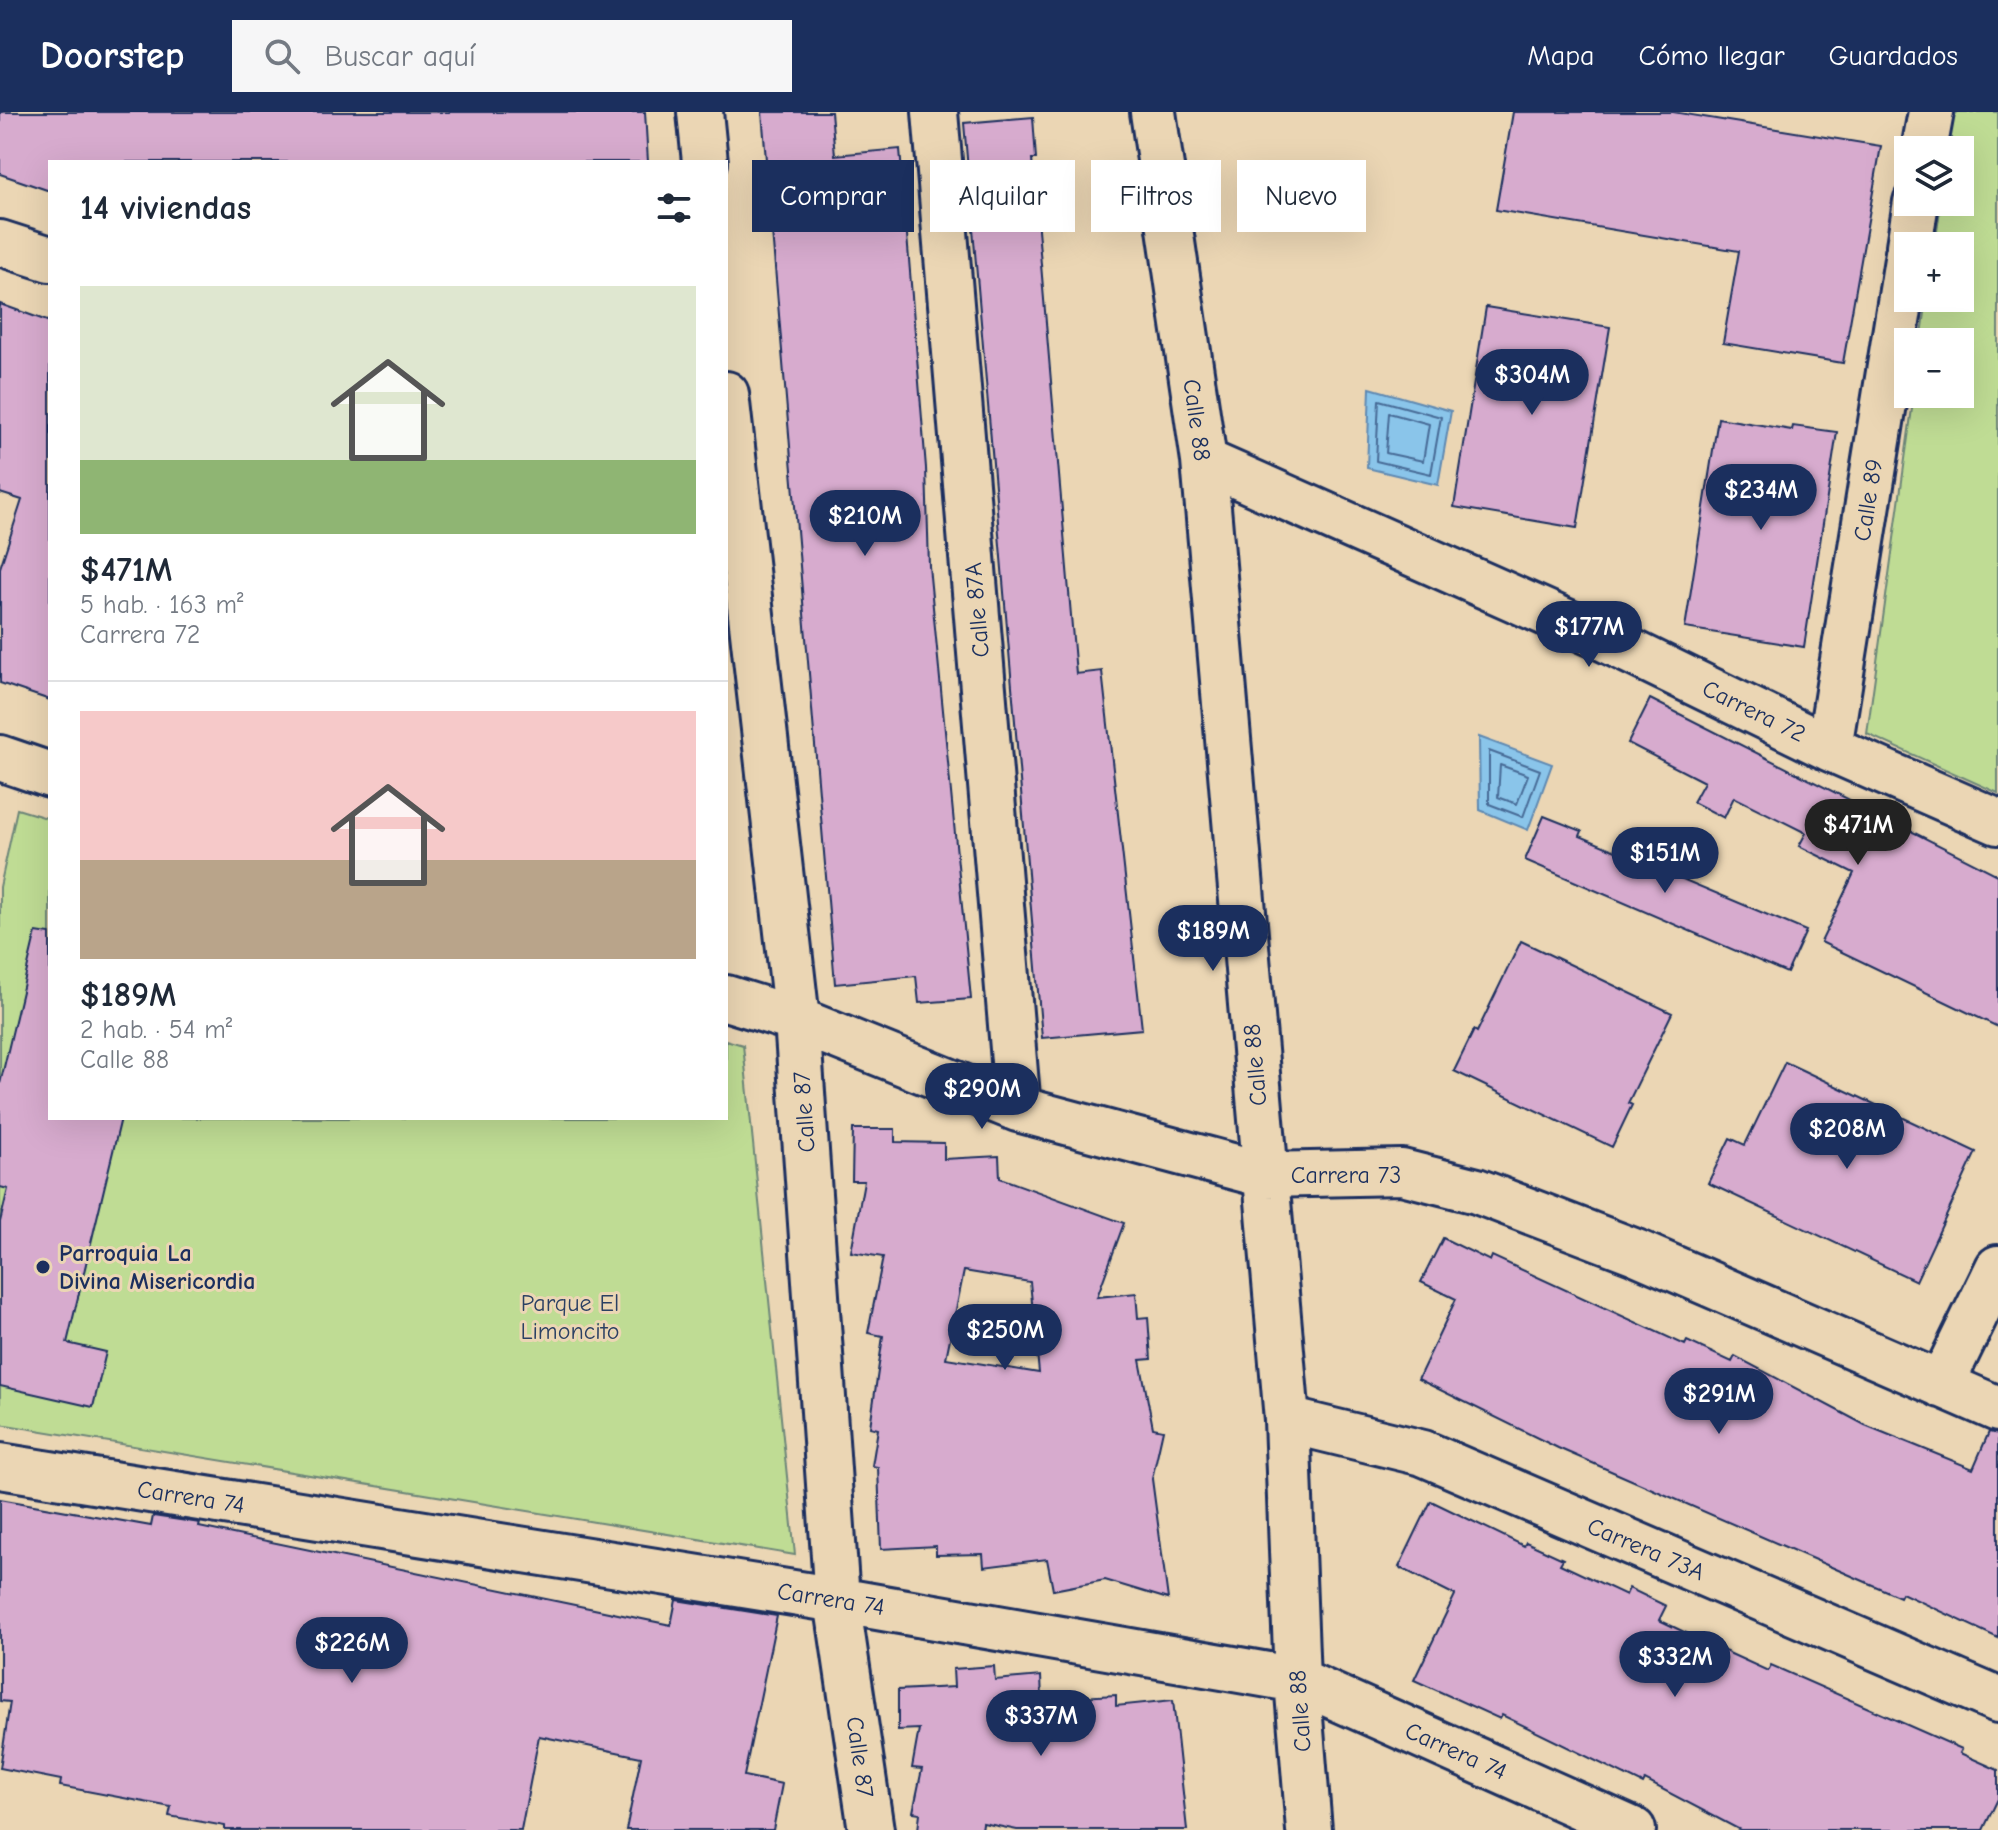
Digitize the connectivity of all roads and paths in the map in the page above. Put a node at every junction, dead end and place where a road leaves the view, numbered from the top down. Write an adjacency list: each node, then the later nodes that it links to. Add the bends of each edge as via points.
1 (700, 112): 6 (street)
2 (935, 112): 19 (street, Calle 87A)
3 (1153, 112): 11 (street, Calle 88)
4 (1931, 112): 5 (street)
5 (1927, 136)
6 (705, 160)
7 (0, 243): 8 (street)
8 (48, 258)
9 (1899, 312): 13 (street, Calle 89)
10 (728, 443): 12 (street, Calle 87)
11 (1204, 461): 13 (street, Carrera 72, via 1605,639); 20 (street, Calle 88)
12 (729, 467): 18 (street, Calle 87)
13 (1829, 748): 16 (street, Carrera 72)
14 (0, 758): 15 (street)
15 (48, 774)
16 (1998, 822)
17 (728, 999): 18 (street, Carrera 73)
18 (797, 1020): 19 (street, Carrera 73); 26 (street, Calle 87)
19 (1018, 1109): 20 (street, Carrera 73)
20 (1265, 1175): 22 (street, Carrera 73, via 1402,1172 1477,1191 1636,1252); 24 (street, Calle 88)
21 (1998, 1268): 22 (street)
22 (1941, 1385): 23 (street, Carrera 73)
23 (1998, 1409)
24 (1287, 1420): 27 (street, Calle 88); 28 (street, Carrera 73A, via 1423,1453)
25 (0, 1466): 26 (street, Carrera 74)
26 (837, 1600): 27 (street, Carrera 74); 29 (street, Calle 87)
27 (1297, 1680): 30 (street, Calle 88); 31 (street, Carrera 74)
28 (1998, 1700)
29 (871, 1830)
30 (1309, 1830)
31 (1633, 1830)

